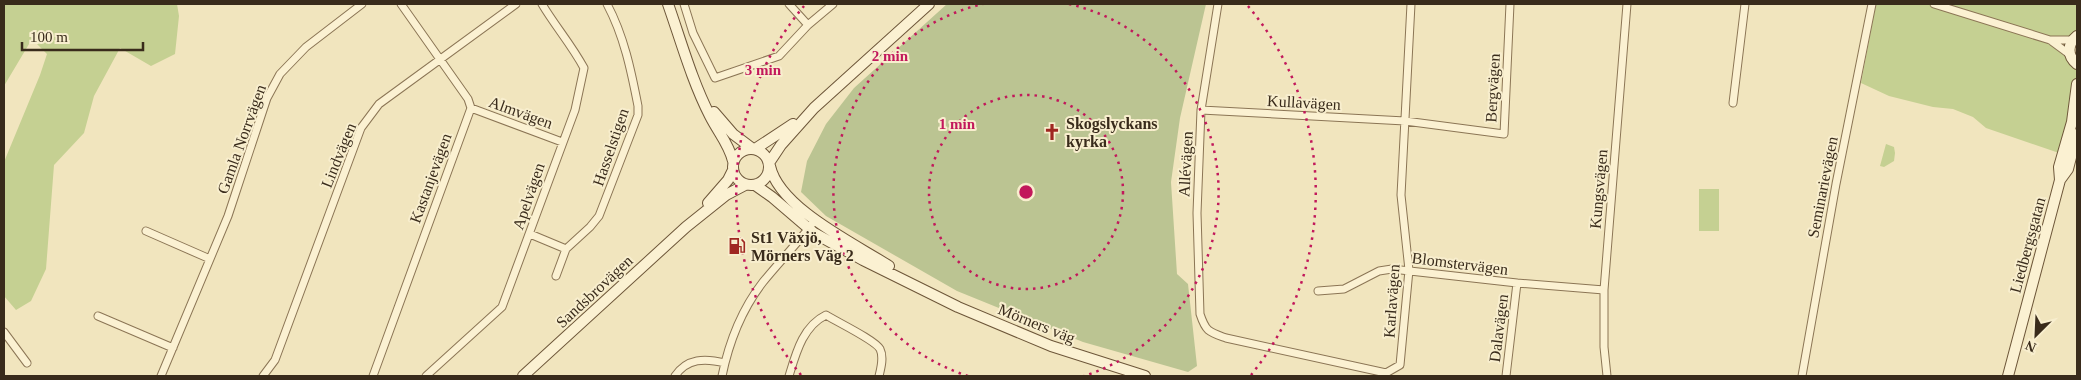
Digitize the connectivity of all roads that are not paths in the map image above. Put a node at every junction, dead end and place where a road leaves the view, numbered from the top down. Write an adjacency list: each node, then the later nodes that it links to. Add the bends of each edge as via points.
1 (362, 4): 44 (street, Gamla Norrvägen, via 306,47 280,74 267,98 228,216)
2 (401, 4): 22 (street)
3 (516, 4): 22 (street, Lindvägen)
4 (542, 4): 32 (street, Apelvägen, via 584,68 575,110)
5 (607, 4): 43 (street, Hasselstigen, via 626,49 638,115 602,211)
6 (668, 4): 25 (main road)
7 (684, 4): 18 (street, via 693,33 715,78 779,56)
8 (789, 4): 18 (street)
9 (832, 4): 18 (street)
10 (929, 4): 28 (main road)
11 (1218, 4): 29 (street, Allévägen)
12 (1411, 4): 30 (street, Karlavägen)
13 (1510, 4): 30 (street, Bergvägen, via 1504,134)
14 (1627, 4): 49 (street, Kungsvägen)
15 (1745, 4): 26 (street)
16 (1872, 4): 69 (street, Seminarievägen)
17 (1934, 4): 20 (street)
18 (808, 25)
19 (2075, 38): 20 (street); 21 (main road, via 2069,46)
20 (2050, 40): 21 (street)
21 (2069, 54): 23 (main road)
22 (440, 58): 27 (street); 58 (street, Lindvägen, via 379,104 361,128 275,360)
23 (2077, 65)
24 (2077, 84): 34 (main road, Liedbergsgatan)
25 (702, 97): 33 (main road, via 733,134); 35 (main road, via 728,147)
26 (1733, 103)
27 (471, 108): 32 (street, Almvägen); 59 (street, Kastanjevägen)
28 (814, 108): 33 (main road); 36 (main road, via 780,145)
29 (1201, 110): 30 (street, Kullavägen); 52 (street, Allévägen, via 1197,213 1200,314)
30 (1405, 121): 45 (street, Karlavägen, via 1401,195)
31 (2077, 134): 34 (main road, Liedbergsgatan)
32 (562, 142): 42 (street, Apelvägen)
33 (754, 149): 35 (main road, via 740,152); 36 (main road, via 765,155)
34 (2071, 152): 70 (main road, Liedbergsgatan, via 2059,166 2060,180)
35 (733, 165): 37 (main road, via 737,180); 39 (main road, Sandsbrovägen, via 720,190)
36 (769, 165): 37 (main road, via 765,180); 38 (main road, Mörners väg, via 771,175 780,188)
37 (750, 185): 39 (main road, Sandsbrovägen, via 726,195); 40 (main road, Mörners väg, via 772,197)
38 (815, 220): 40 (street); 48 (main road, Mörners väg)
39 (686, 227): 61 (main road, Sandsbrovägen)
40 (808, 229): 48 (main road, Mörners väg); 56 (street, via 752,298 736,329)
41 (146, 231): 44 (street)
42 (530, 234): 43 (street); 60 (street, Apelvägen, via 502,307)
43 (566, 249): 46 (street)
44 (210, 259): 54 (street, Gamla Norrvägen)
45 (1409, 270): 47 (street, Blomstervägen); 50 (street, Blomstervägen, via 1379,271 1344,289); 52 (street, Karlavägen, via 1400,365 1386,373 1226,338 1210,333)
46 (556, 276)
47 (1517, 283): 49 (street, Blomstervägen); 67 (street, Dalavägen)
48 (921, 288): 66 (main road, Mörners väg, via 1051,346)
49 (1604, 290): 68 (street, Kungsvägen)
50 (1318, 291)
51 (98, 316): 54 (street)
52 (1204, 326)
53 (4, 332): 55 (street)
54 (173, 348): 57 (street, Gamla Norrvägen)
55 (27, 363)
56 (725, 363): 62 (street, via 709,360 688,362); 63 (street)
57 (161, 376)
58 (263, 376)
59 (373, 376)
60 (426, 376)
61 (523, 376)
62 (675, 376)
63 (722, 376)
64 (789, 376): 65 (street, via 808,330 826,315 880,349)
65 (879, 376)
66 (1145, 376)
67 (1506, 376)
68 (1607, 376)
69 (1802, 376)
70 (2008, 376)

